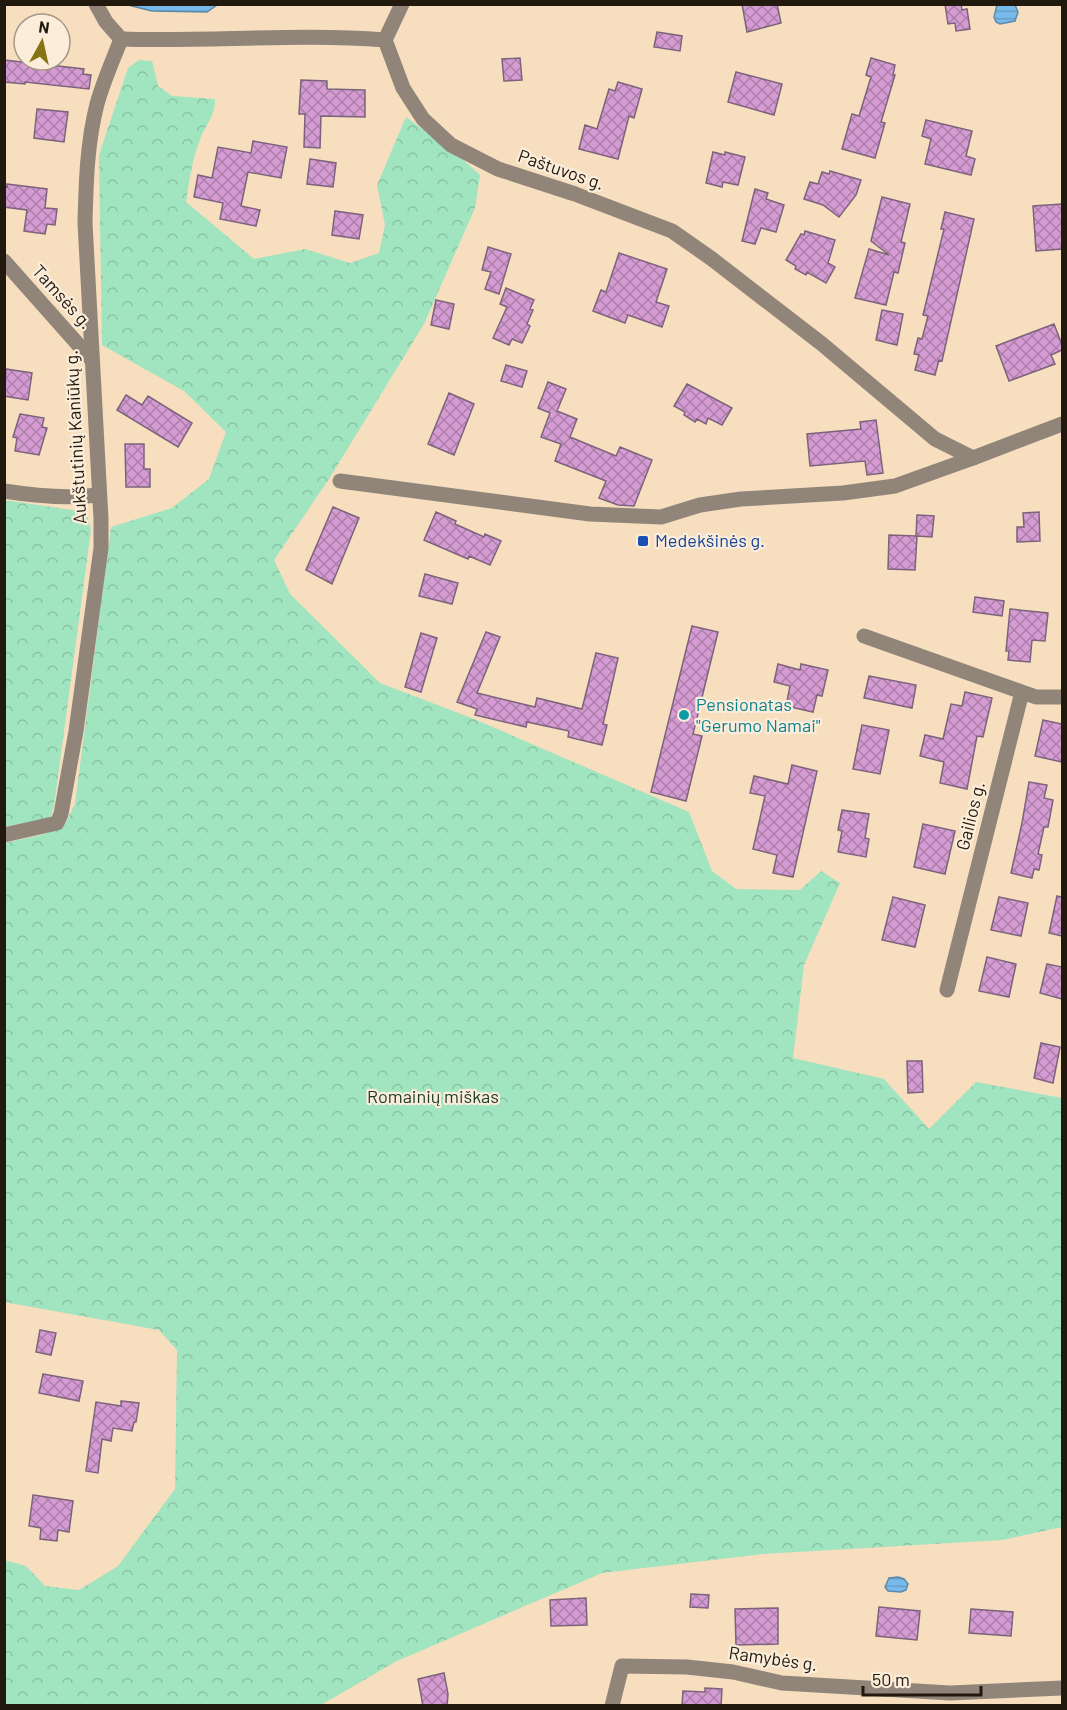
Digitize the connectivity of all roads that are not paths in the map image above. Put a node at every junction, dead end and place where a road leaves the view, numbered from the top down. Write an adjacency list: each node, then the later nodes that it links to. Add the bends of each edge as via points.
1 (96, 4): 3 (street)
2 (402, 4): 4 (street)
3 (121, 39): 4 (street); 6 (street, Aukštutinių Kaniūkų g., via 98,103 86,176)
4 (385, 40): 8 (street, Paštuvos g., via 403,88 423,119 451,145 498,169 672,231 822,344 935,439)
5 (4, 261): 6 (street, Tamsės g.)
6 (91, 359): 11 (street, Aukštutinių Kaniūkų g.)
7 (1062, 424): 8 (street)
8 (973, 458): 9 (street, via 895,486 741,499 700,505 661,517 590,514)
9 (340, 481)
10 (4, 491): 11 (street, via 64,498)
11 (98, 495): 15 (street, Aukštutinių Kaniūkų g., via 101,548 62,814 57,823)
12 (864, 636): 13 (street)
13 (1022, 692): 14 (street, via 1036,697); 16 (street, Gailios g.)
14 (1062, 697)
15 (4, 834)
16 (947, 990)
17 (1062, 1688): 18 (street, Ramybės g., via 950,1693 782,1683 687,1667 622,1666)
18 (612, 1706)

